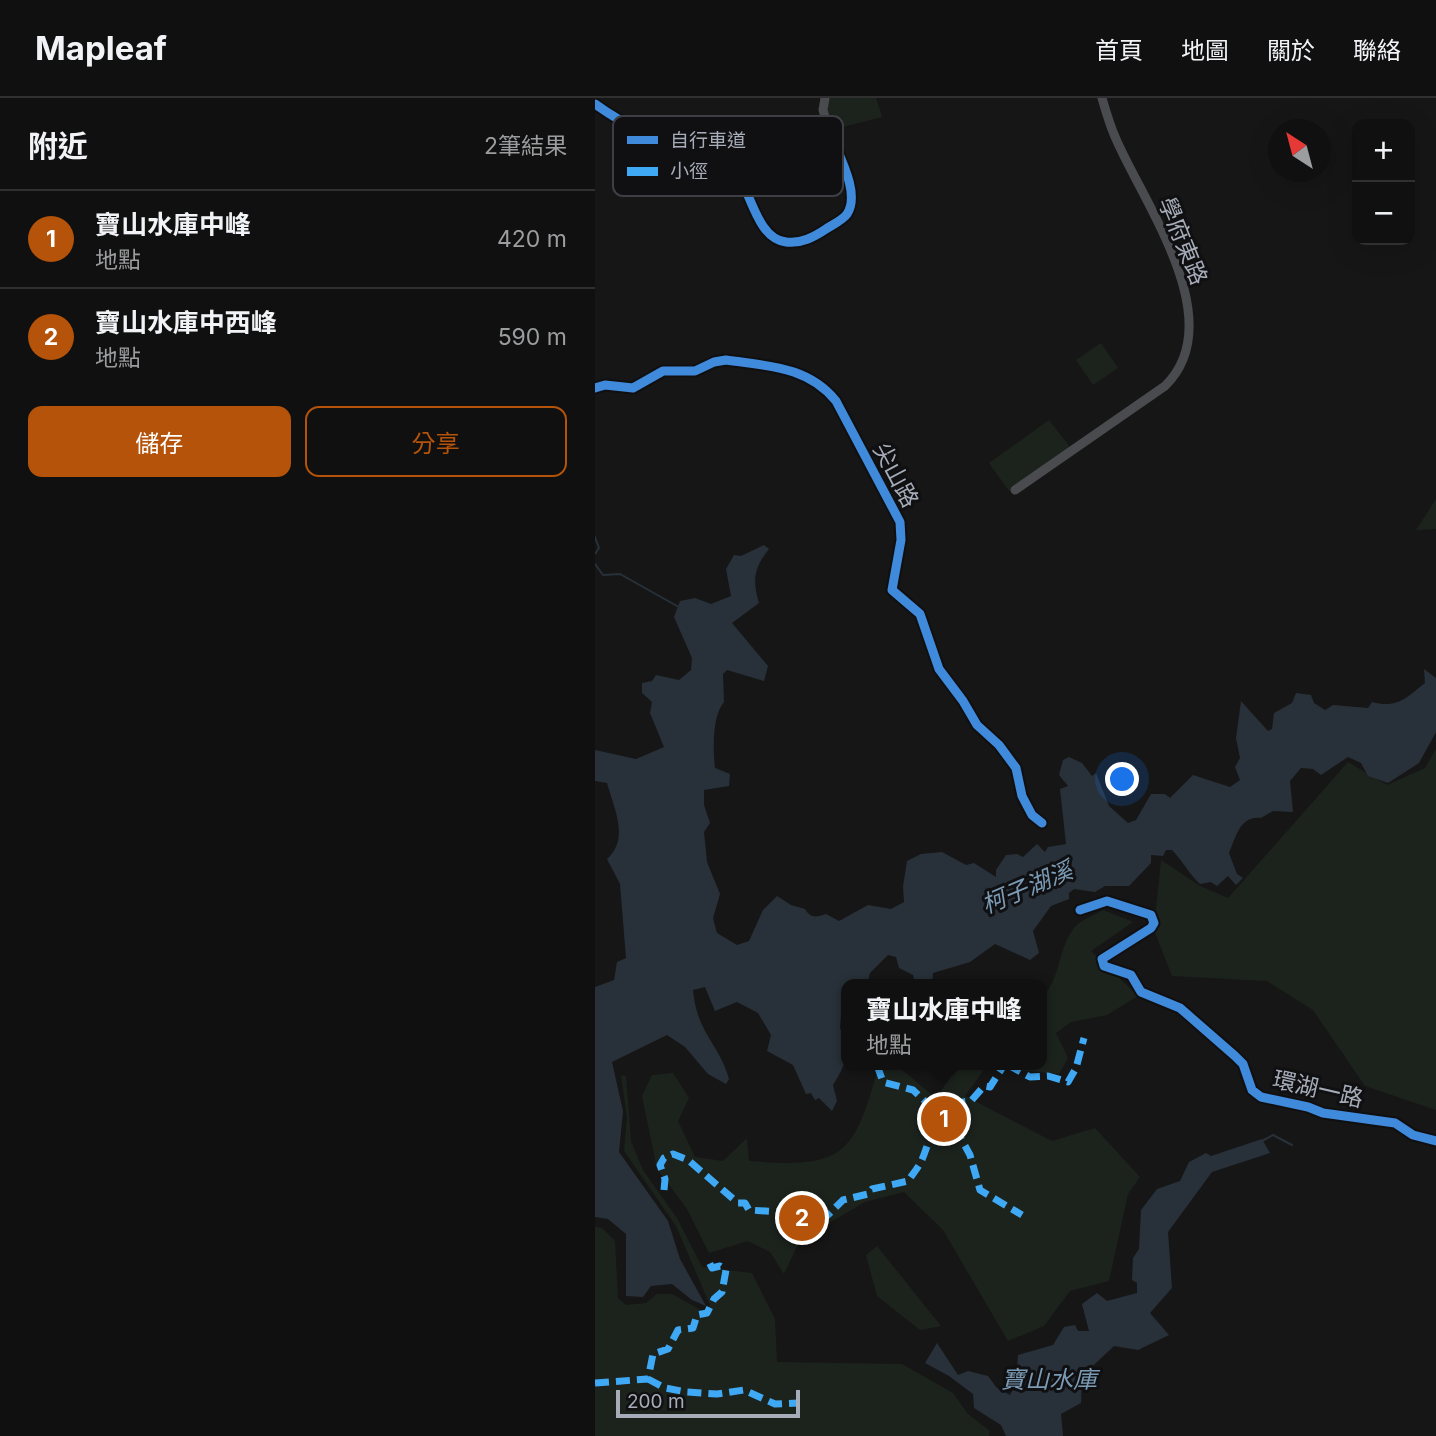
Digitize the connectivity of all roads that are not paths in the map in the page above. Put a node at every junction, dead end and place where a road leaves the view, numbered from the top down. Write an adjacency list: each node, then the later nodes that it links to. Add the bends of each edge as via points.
1 (825, 98): 4 (street)
2 (1102, 98): 9 (street, 學府東路, via 1115,138 1176,263 1187,297 1188,338 1177,374 1165,386)
3 (595, 104): 5 (street)
4 (825, 116)
5 (613, 117)
6 (843, 167): 7 (street, via 852,204 846,216 810,240 785,242 774,237)
7 (748, 196)
8 (595, 388): 10 (street, 尖山路, via 632,388 663,371 695,371 726,360 796,370 827,389 900,522 892,590 920,614 939,669 977,725 1016,768 1022,796)
9 (1015, 490)
10 (1042, 823)
11 (1080, 910): 12 (street, 環湖一路, via 1107,901 1151,915 1151,928 1120,951 1107,954 1102,959 1104,966 1132,975 1141,992 1197,1021 1243,1064 1252,1090 1261,1097 1323,1113 1395,1123 1413,1135)
12 (1436, 1141)

